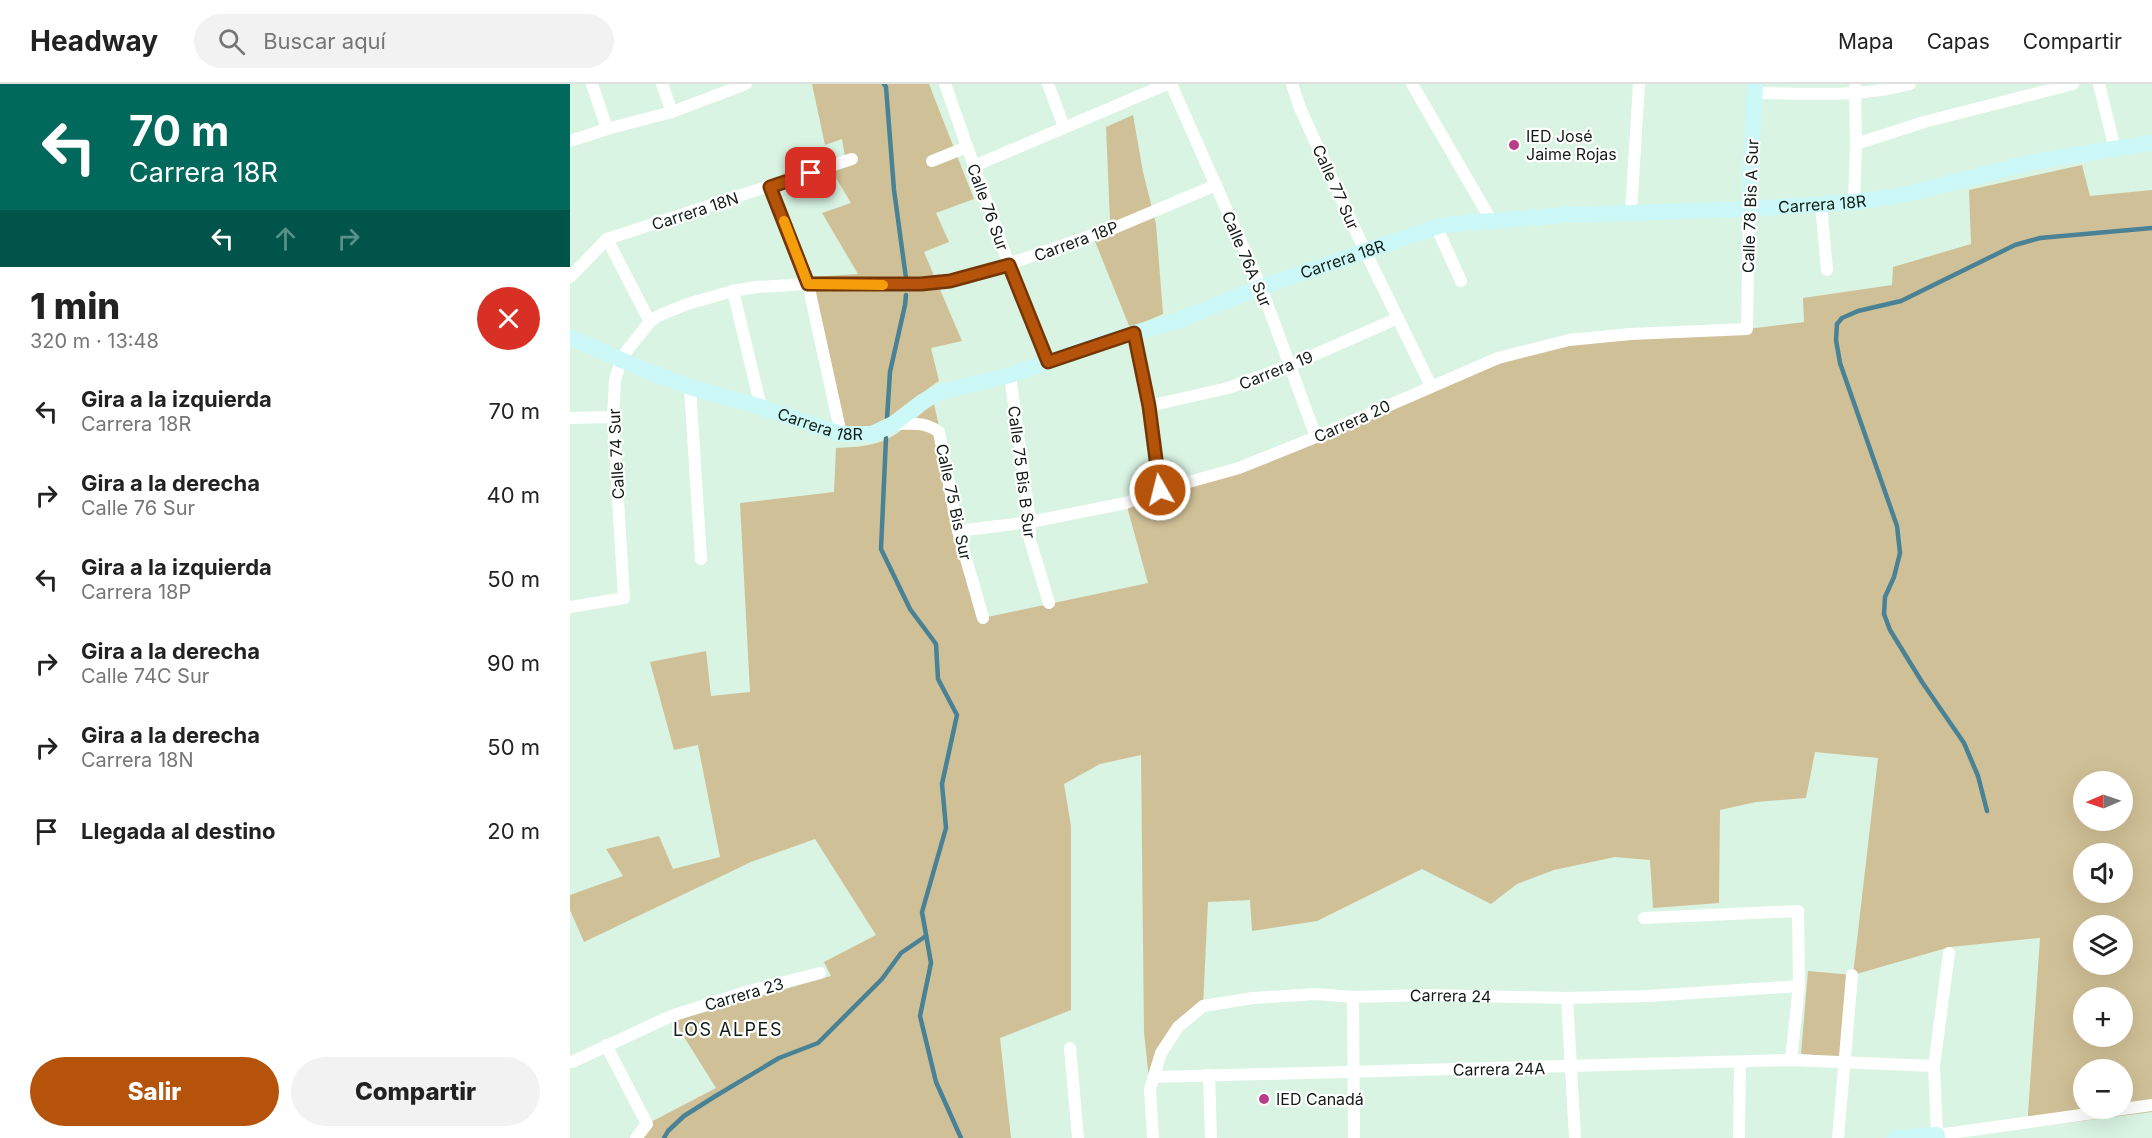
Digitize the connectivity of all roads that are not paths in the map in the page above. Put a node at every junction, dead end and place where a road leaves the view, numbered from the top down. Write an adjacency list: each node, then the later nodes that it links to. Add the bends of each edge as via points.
1 (592, 84): 17 (street)
2 (662, 84): 15 (street)
3 (745, 84): 15 (street)
4 (945, 84): 21 (street, Calle 76 Sur)
5 (1048, 84): 16 (street)
6 (1169, 84): 16 (street); 26 (street, Calle 76A Sur)
7 (1292, 84): 35 (street, Calle 77 Sur)
8 (1412, 84): 32 (street)
9 (1639, 84): 31 (street)
10 (1910, 84): 14 (street, via 1891,89)
11 (2073, 84): 20 (street, via 1924,122)
12 (2098, 84): 22 (street)
13 (1755, 88): 14 (street); 30 (street, Calle 78 Bis A Sur)
14 (1855, 89): 20 (street)
15 (672, 112): 17 (street)
16 (1064, 127): 25 (street)
17 (608, 129): 18 (street)
18 (570, 141)
19 (2152, 143): 22 (street, Carrera 18R)
20 (1856, 144): 28 (street)
21 (967, 147): 24 (street); 25 (street, Calle 76 Sur)
22 (2115, 149): 28 (street, Carrera 18R, via 2037,161 1904,195)
23 (852, 159): 27 (street, Carrera 18N)
24 (932, 161)
25 (974, 166): 36 (street, Calle 76 Sur)
26 (1216, 185): 36 (street, Carrera 18P, via 1114,228); 41 (street, Calle 76A Sur)
27 (770, 187): 34 (street, Carrera 18N); 40 (street)
28 (1854, 202): 29 (street, Carrera 18R)
29 (1821, 205): 30 (street, Carrera 18R); 37 (street)
30 (1749, 209): 31 (street, Carrera 18R); 45 (street, Calle 78 Bis A Sur)
31 (1631, 212): 32 (street, Carrera 18R)
32 (1491, 220): 33 (street, Carrera 18R)
33 (1436, 226): 35 (street, Carrera 18R); 39 (street)
34 (607, 239): 38 (street); 44 (street)
35 (1365, 251): 41 (street, Carrera 18R); 43 (street, Calle 77 Sur)
36 (1009, 265): 40 (street, Carrera 18P, via 960,279 921,284); 49 (street, Calle 76 Sur)
37 (1827, 270)
38 (570, 277)
39 (1461, 281)
40 (808, 284): 42 (street, Carrera 18P); 59 (street)
41 (1261, 287): 46 (street, Carrera 18R, via 1182,319); 50 (street, Calle 76A Sur)
42 (733, 291): 44 (street, Carrera 18P, via 667,311); 55 (street)
43 (1398, 318): 50 (street, Carrera 19); 52 (street, Calle 77 Sur)
44 (650, 322): 48 (street, Calle 74 Sur)
45 (1747, 329): 52 (street, Carrera 20, via 1569,340 1498,358)
46 (1134, 333): 49 (street, Carrera 18R); 54 (street)
47 (570, 337): 48 (street, Carrera 18R)
48 (621, 360): 53 (street, Carrera 18R); 56 (street, Calle 74 Sur, via 615,380)
49 (1048, 362): 51 (street, Carrera 18R)
50 (1289, 366): 54 (street, Carrera 19, via 1228,388); 60 (street, Calle 76A Sur)
51 (1010, 375): 58 (street, Carrera 18R, via 940,392); 62 (street, Calle 75 Bis B Sur)
52 (1431, 386): 60 (street, Carrera 20)
53 (690, 387): 55 (street, Carrera 18R); 64 (street)
54 (1149, 406): 61 (street)
55 (761, 407): 59 (street, Carrera 18R)
56 (613, 417): 57 (street); 66 (street, Calle 74 Sur, via 624,598)
57 (570, 418)
58 (893, 424): 59 (street, Carrera 18R, via 872,434); 63 (street, Calle 75 Bis Sur, via 921,423 939,432)
59 (842, 434)
60 (1316, 437): 61 (street, Carrera 20, via 1239,468)
61 (1160, 490): 62 (street, Carrera 20, via 1126,503)
62 (1030, 522): 63 (street, Carrera 20); 65 (street, Calle 75 Bis B Sur, via 1030,540)
63 (958, 531): 67 (street, Calle 75 Bis Sur)
64 (701, 559)
65 (1049, 603)
66 (570, 607)
67 (983, 618)
68 (1644, 918): 72 (street, via 1798,911)
69 (1949, 953): 81 (street)
70 (820, 973): 75 (street, Carrera 23, via 671,1016)
71 (1852, 975): 79 (street)
72 (1799, 986): 74 (street, Carrera 24); 77 (street)
73 (1353, 998): 74 (street, Carrera 24); 83 (street); 85 (street, Carrera 24, via 1316,994 1203,1006 1178,1027 1161,1053)
74 (1567, 998): 82 (street)
75 (606, 1045): 78 (street, Carrera 23); 88 (street, via 647,1124)
76 (1070, 1048): 89 (street)
77 (1791, 1060): 79 (street, Carrera 24A); 80 (street, Carrera 24A)
78 (572, 1062)
79 (1843, 1062): 81 (street, Carrera 24A); 95 (street)
80 (1740, 1063): 82 (street, Carrera 24A); 94 (street)
81 (1934, 1066): 87 (street)
82 (1572, 1067): 83 (street, Carrera 24A); 93 (street)
83 (1353, 1073): 84 (street, Carrera 24A); 92 (street)
84 (1209, 1075): 85 (street, Carrera 24A); 91 (street)
85 (1154, 1077): 90 (street, Carrera 24, via 1150,1089)
86 (2152, 1105): 87 (street)
87 (1937, 1136): 96 (street)
88 (636, 1138)
89 (1078, 1138)
90 (1153, 1138)
91 (1212, 1138)
92 (1354, 1138)
93 (1575, 1138)
94 (1740, 1138)
95 (1838, 1138)
96 (1897, 1138)

